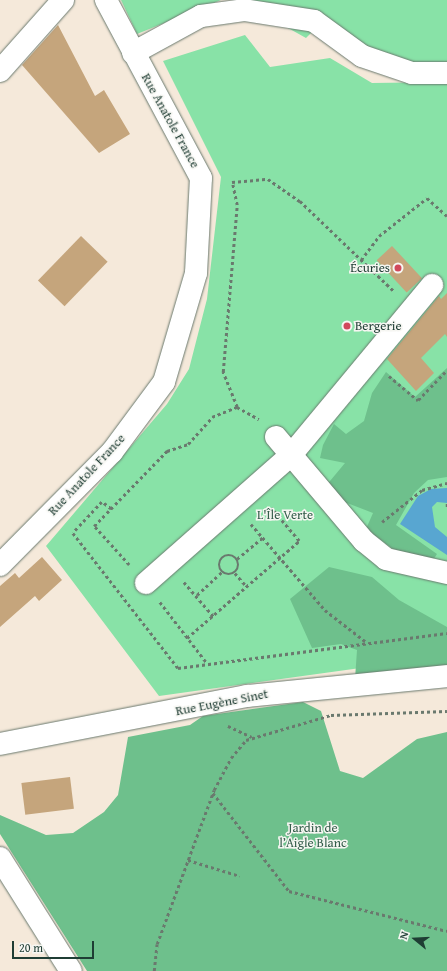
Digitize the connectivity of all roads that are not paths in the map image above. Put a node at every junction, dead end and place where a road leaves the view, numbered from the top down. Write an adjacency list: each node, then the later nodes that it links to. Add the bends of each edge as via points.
1 (63, 0): 4 (street)
2 (106, 0): 3 (street, Rue Anatole France)
3 (133, 53): 5 (street, via 201,16 244,10 314,21 362,56 412,73); 9 (street, Rue Anatole France, via 201,178 196,273 180,338 164,382 112,452)
4 (0, 71)
5 (447, 73)
6 (432, 285): 8 (street)
7 (276, 437): 8 (street)
8 (291, 455): 10 (street, via 362,538 386,559); 11 (street)
9 (0, 565)
10 (447, 573)
11 (146, 583)
12 (447, 676): 13 (street, Rue Eugène Sinet, via 247,696)
13 (0, 744)
14 (2, 866): 15 (street)
15 (71, 971)

